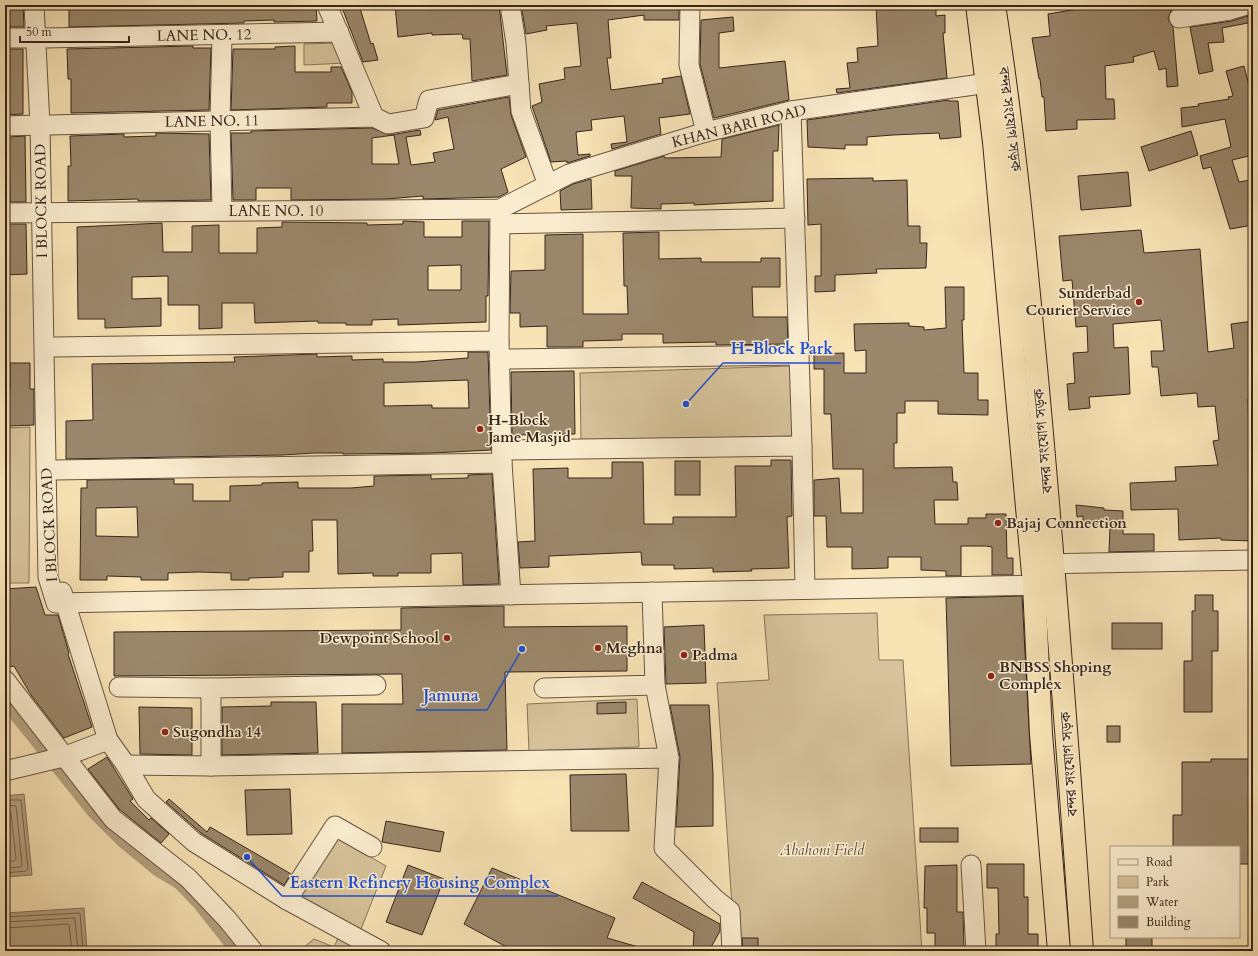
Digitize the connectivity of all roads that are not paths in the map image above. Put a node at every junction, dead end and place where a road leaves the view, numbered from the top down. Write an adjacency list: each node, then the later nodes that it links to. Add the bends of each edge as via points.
1 (34, 5): 13 (street, I BLOCK ROAD)
2 (44, 5): 13 (street, I BLOCK ROAD)
3 (326, 5): 10 (street)
4 (510, 5): 15 (street)
5 (690, 5): 21 (street, via 689,65)
6 (977, 5): 14 (highway, বন্দর সংযোগ সড়ক)
7 (994, 5): 35 (highway, বন্দর সংযোগ সড়ক, via 1022,210)
8 (1248, 5): 9 (street)
9 (1179, 18)
10 (339, 32): 11 (street, LANE NO. 12); 17 (street)
11 (222, 35): 13 (street, LANE NO. 12); 18 (street)
12 (5, 38): 13 (street, LANE NO. 12)
13 (40, 38): 19 (street, I BLOCK ROAD)
14 (988, 83): 16 (street, KHAN BARI ROAD); 36 (highway, বন্দর সংযোগ সড়ক)
15 (519, 84): 17 (street, via 429,100 424,118 388,124); 22 (street, via 521,111)
16 (791, 111): 21 (street, KHAN BARI ROAD); 27 (street)
17 (374, 117): 18 (street, LANE NO. 11)
18 (220, 121): 19 (street, LANE NO. 11); 23 (street)
19 (45, 125): 20 (street, LANE NO. 11); 25 (street, I BLOCK ROAD)
20 (5, 126)
21 (706, 132): 22 (street, KHAN BARI ROAD, via 569,174)
22 (548, 185): 26 (street, KHAN BARI ROAD)
23 (222, 211): 25 (street, LANE NO. 10); 26 (street, LANE NO. 10)
24 (5, 213): 25 (street, LANE NO. 10)
25 (46, 213): 28 (street, I BLOCK ROAD); 40 (street, I BLOCK ROAD, via 48,577 56,603)
26 (500, 216): 27 (street, LANE NO. 10); 29 (street)
27 (795, 218): 30 (street)
28 (54, 347): 29 (street); 33 (street, I BLOCK ROAD)
29 (499, 350): 30 (street); 32 (street)
30 (799, 355): 31 (street)
31 (802, 446): 32 (street); 37 (street)
32 (502, 456): 33 (street); 39 (street)
33 (55, 470): 40 (street, I BLOCK ROAD, via 58,577)
34 (1253, 560): 35 (street)
35 (1054, 563): 36 (highway, বন্দর সংযোগ সড়ক)
36 (1041, 578): 37 (street); 60 (highway, বন্দর সংযোগ সড়ক, via 1041,734); 61 (highway, বন্দর সংযোগ সড়ক)
37 (805, 589): 38 (street)
38 (652, 592): 39 (street); 43 (street)
39 (511, 595): 40 (street)
40 (65, 604): 47 (street)
41 (5, 680): 48 (street)
42 (376, 685): 45 (street)
43 (655, 685): 46 (street); 49 (street)
44 (119, 687): 45 (street)
45 (211, 688): 51 (street)
46 (544, 688)
47 (108, 740): 48 (street); 50 (street)
48 (63, 757): 52 (street); 56 (street, via 113,819 188,878)
49 (669, 758): 51 (street); 58 (street, via 664,848 730,911)
50 (126, 765): 51 (street); 55 (street, via 146,799 194,842)
51 (211, 766)
52 (12, 769)
53 (372, 847): 55 (street, via 335,826)
54 (971, 866): 59 (street)
55 (288, 900): 57 (street)
56 (254, 951)
57 (381, 951)
58 (732, 951)
59 (976, 951)
60 (1058, 951)
61 (1082, 951)

